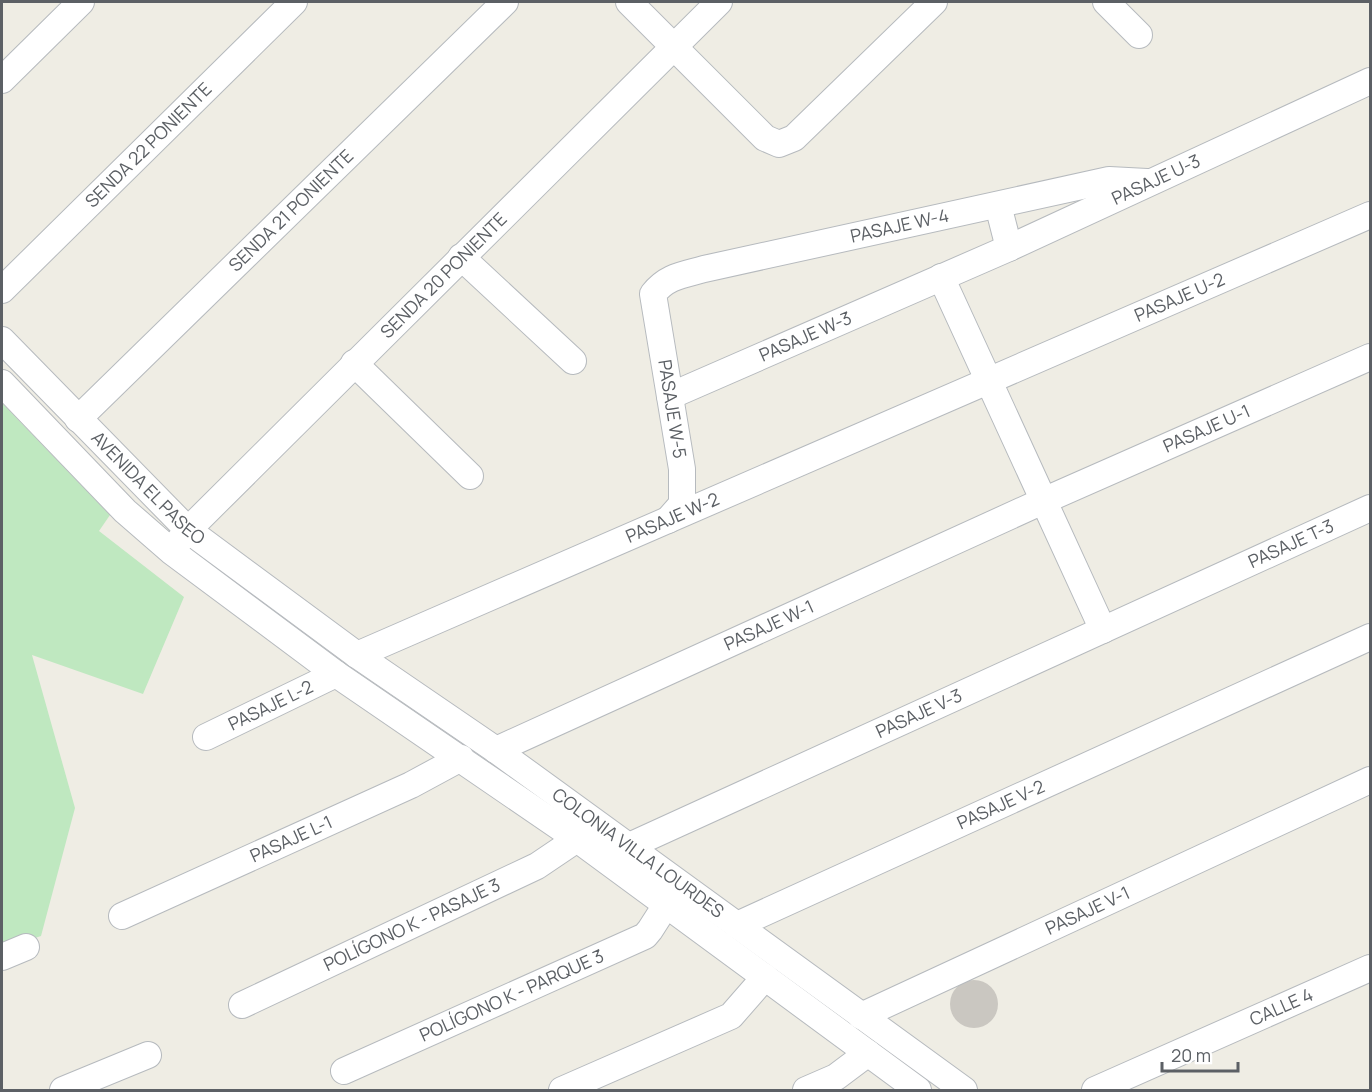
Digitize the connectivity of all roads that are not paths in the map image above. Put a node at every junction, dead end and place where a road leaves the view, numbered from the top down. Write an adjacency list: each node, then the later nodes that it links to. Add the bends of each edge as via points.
1 (81, 2): 10 (street)
2 (294, 2): 18 (street, SENDA 22 PONIENTE)
3 (505, 2): 27 (street, SENDA 21 PONIENTE)
4 (629, 2): 9 (street)
5 (718, 2): 9 (street, SENDA 20 PONIENTE)
6 (934, 2): 9 (street, via 794,138 780,144 765,138)
7 (1106, 2): 8 (street)
8 (1139, 34)
9 (673, 45): 16 (street, SENDA 20 PONIENTE)
10 (2, 81)
11 (1371, 81): 12 (street, PASAJE U-3)
12 (1153, 182): 13 (street, PASAJE W-4, via 1109,180); 15 (street, PASAJE U-3)
13 (998, 205): 15 (street); 19 (street, PASAJE W-4, via 678,276 662,283)
14 (1371, 215): 24 (street, PASAJE U-2)
15 (1009, 248): 17 (street, PASAJE U-3)
16 (461, 257): 22 (street); 23 (street, SENDA 20 PONIENTE)
17 (941, 277): 24 (street); 26 (street, PASAJE W-3)
18 (2, 290)
19 (653, 294): 26 (street, PASAJE W-5)
20 (2, 340): 27 (street, AVENIDA EL PASEO)
21 (1371, 357): 29 (street, PASAJE U-1)
22 (573, 361)
23 (354, 363): 28 (street); 32 (street, SENDA 20 PONIENTE)
24 (988, 381): 29 (street); 31 (street, PASAJE W-2)
25 (2, 383): 33 (street, AVENIDA EL PASEO, via 125,511)
26 (670, 396): 31 (street, PASAJE W-5, via 682,469 682,504)
27 (78, 419): 32 (street, AVENIDA EL PASEO)
28 (470, 476)
29 (1043, 501): 36 (street); 42 (street, PASAJE W-1)
30 (1371, 508): 34 (street, PASAJE T-3)
31 (668, 520): 39 (street, PASAJE W-2)
32 (188, 530): 33 (street, SENDA 20 PONIENTE); 35 (street, AVENIDA EL PASEO)
33 (171, 551): 37 (street, AVENIDA EL PASEO)
34 (1212, 580): 36 (street, PASAJE V-3)
35 (309, 620): 39 (street, COLONIA VILLA LOURDES)
36 (1102, 630): 46 (street, PASAJE V-3)
37 (283, 633): 40 (street, COLONIA VILLA LOURDES)
38 (1371, 637): 49 (street, PASAJE V-2)
39 (357, 655): 42 (street, COLONIA VILLA LOURDES)
40 (336, 674): 41 (street, PASAJE L-2); 43 (street, COLONIA VILLA LOURDES)
41 (206, 737)
42 (496, 750): 46 (street, COLONIA VILLA LOURDES)
43 (461, 758): 45 (street, COLONIA VILLA LOURDES); 48 (street, PASAJE L-1, via 411,785)
44 (1371, 780): 55 (street, PASAJE V-1)
45 (577, 838): 47 (street, COLONIA VILLA LOURDES); 54 (street, POLÍGONO K - PASAJE 3, via 537,866)
46 (627, 847): 49 (street, COLONIA VILLA LOURDES)
47 (666, 905): 53 (street, COLONIA VILLA LOURDES); 58 (street, POLÍGONO K - PARQUE 3, via 645,936)
48 (122, 916)
49 (737, 925): 55 (street, COLONIA VILLA LOURDES)
50 (26, 947): 51 (street)
51 (2, 957)
52 (1371, 968): 64 (street, CALLE 4)
53 (765, 977): 56 (street, COLONIA VILLA LOURDES); 60 (street, via 731,1016)
54 (242, 1005)
55 (861, 1016): 63 (street, COLONIA VILLA LOURDES)
56 (868, 1053): 61 (street, via 836,1077); 62 (street, COLONIA VILLA LOURDES)
57 (148, 1055): 59 (street)
58 (344, 1071)
59 (63, 1090)
60 (562, 1090)
61 (806, 1090)
62 (918, 1090)
63 (964, 1090)
64 (1095, 1090)

